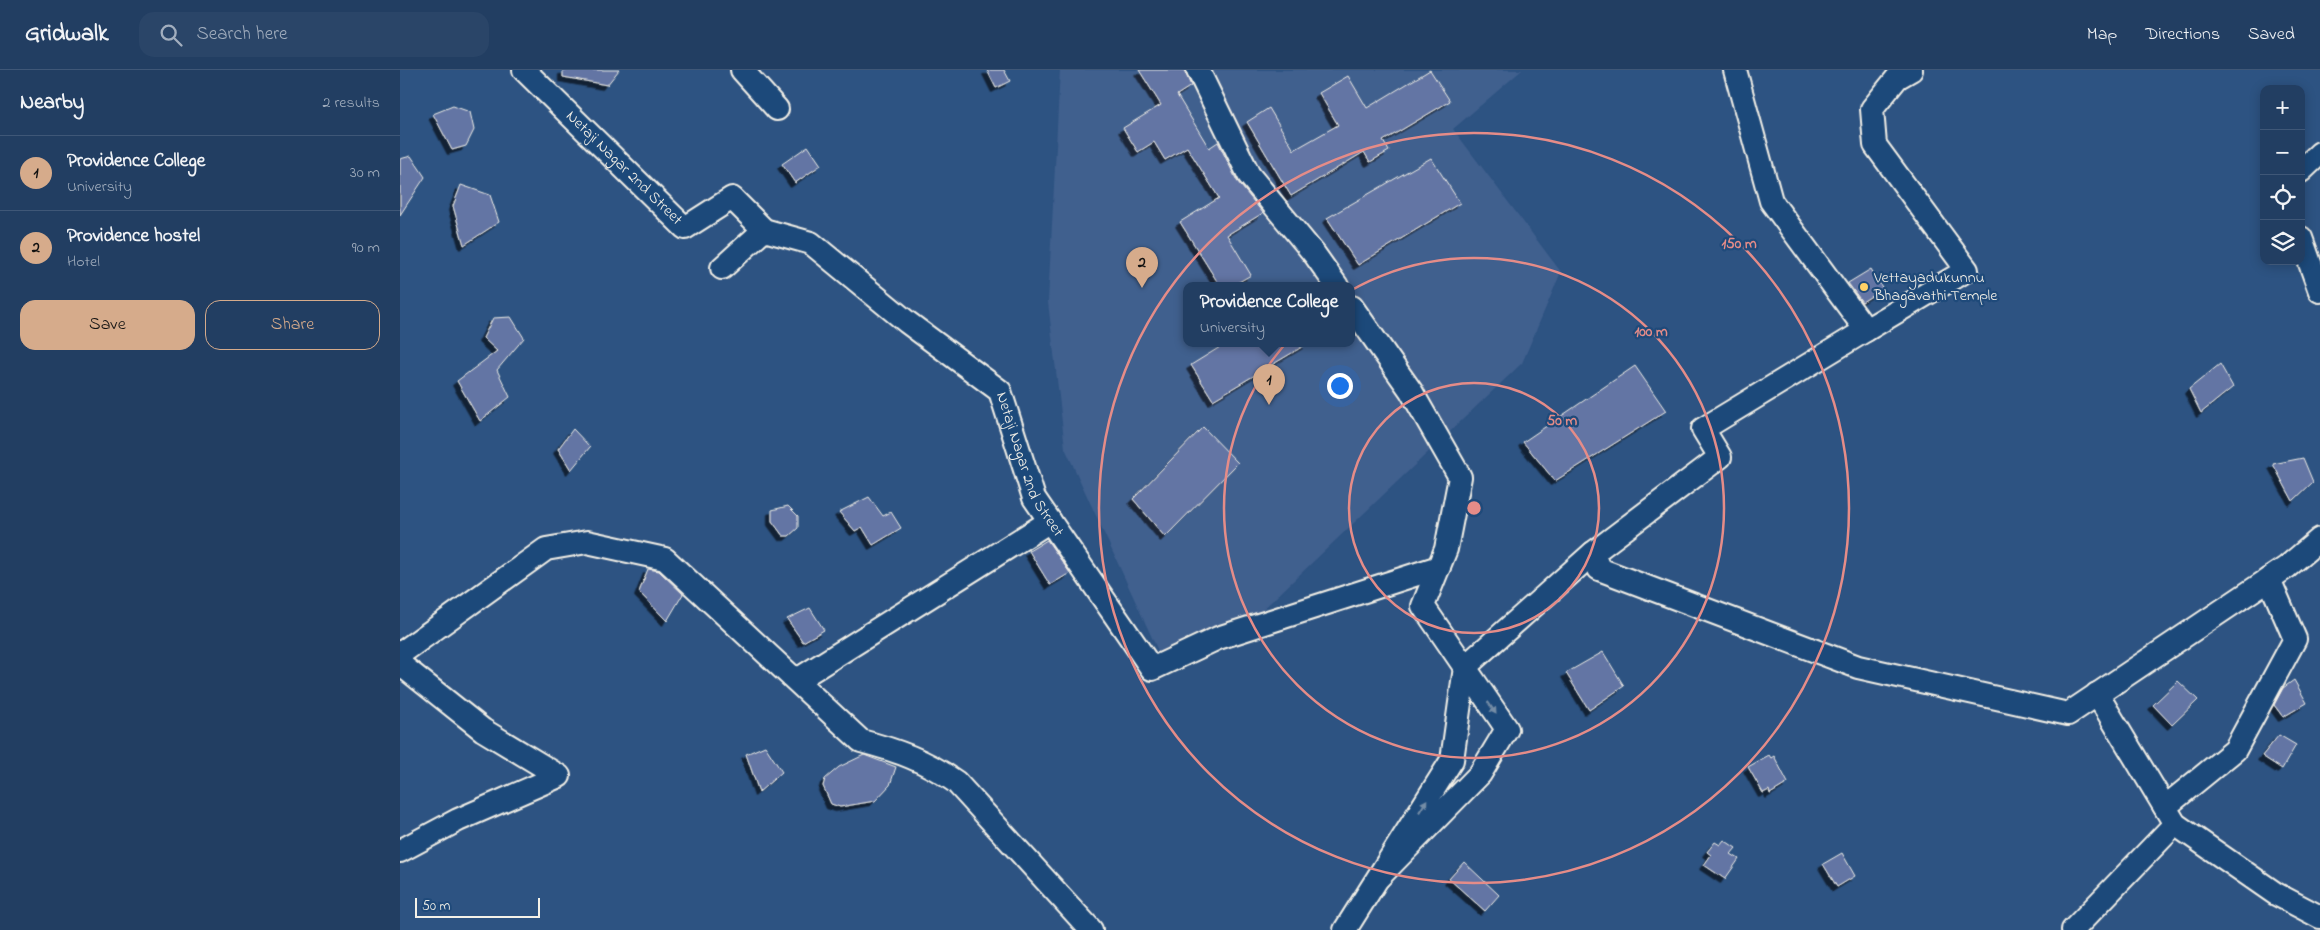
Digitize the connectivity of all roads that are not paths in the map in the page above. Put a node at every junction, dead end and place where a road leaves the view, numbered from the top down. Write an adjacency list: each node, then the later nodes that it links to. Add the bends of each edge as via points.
1 (524, 70): 9 (street, Netaji Nagar 2nd Street, via 685,228 732,198)
2 (742, 70): 6 (street)
3 (1198, 70): 12 (street, via 1249,175)
4 (1735, 70): 15 (street, via 1771,201)
5 (1911, 70): 15 (street, via 1897,78 1872,109 1875,145 1967,270)
6 (777, 109)
7 (2320, 153): 8 (street)
8 (2305, 166)
9 (764, 230): 11 (street); 16 (street, Netaji Nagar 2nd Street, via 811,243 906,322 1000,392 1034,498)
10 (2305, 249): 13 (street)
11 (722, 268)
12 (1334, 282)
13 (2320, 291)
14 (1355, 311): 19 (street, via 1411,391 1460,477 1446,549)
15 (1866, 330): 18 (street, via 1704,430 1720,457)
16 (1050, 521): 19 (street, Netaji Nagar 2nd Street, via 1152,669 1218,638); 24 (street)
17 (2320, 539): 20 (street)
18 (1593, 553): 23 (street); 25 (street, via 1599,569 1858,667 2068,714)
19 (1439, 567): 23 (street, via 1423,606)
20 (2269, 579): 25 (street); 26 (street, via 2295,639 2235,750)
21 (400, 654): 24 (street, via 546,549 587,542 665,559)
22 (400, 664): 27 (street, via 483,730 559,776 458,820)
23 (1465, 667): 28 (street, one-way to 23, via 1452,760); 28 (street, one-way to 28, via 1507,729 1480,774)
24 (797, 680): 30 (street, via 861,741 900,751 938,769 956,782)
25 (2097, 694): 26 (street)
26 (2170, 816): 29 (street, via 2276,894); 32 (street)
27 (400, 851)
28 (1379, 877): 31 (street)
29 (2320, 917)
30 (1091, 930)
31 (1346, 930)
32 (2073, 930)

